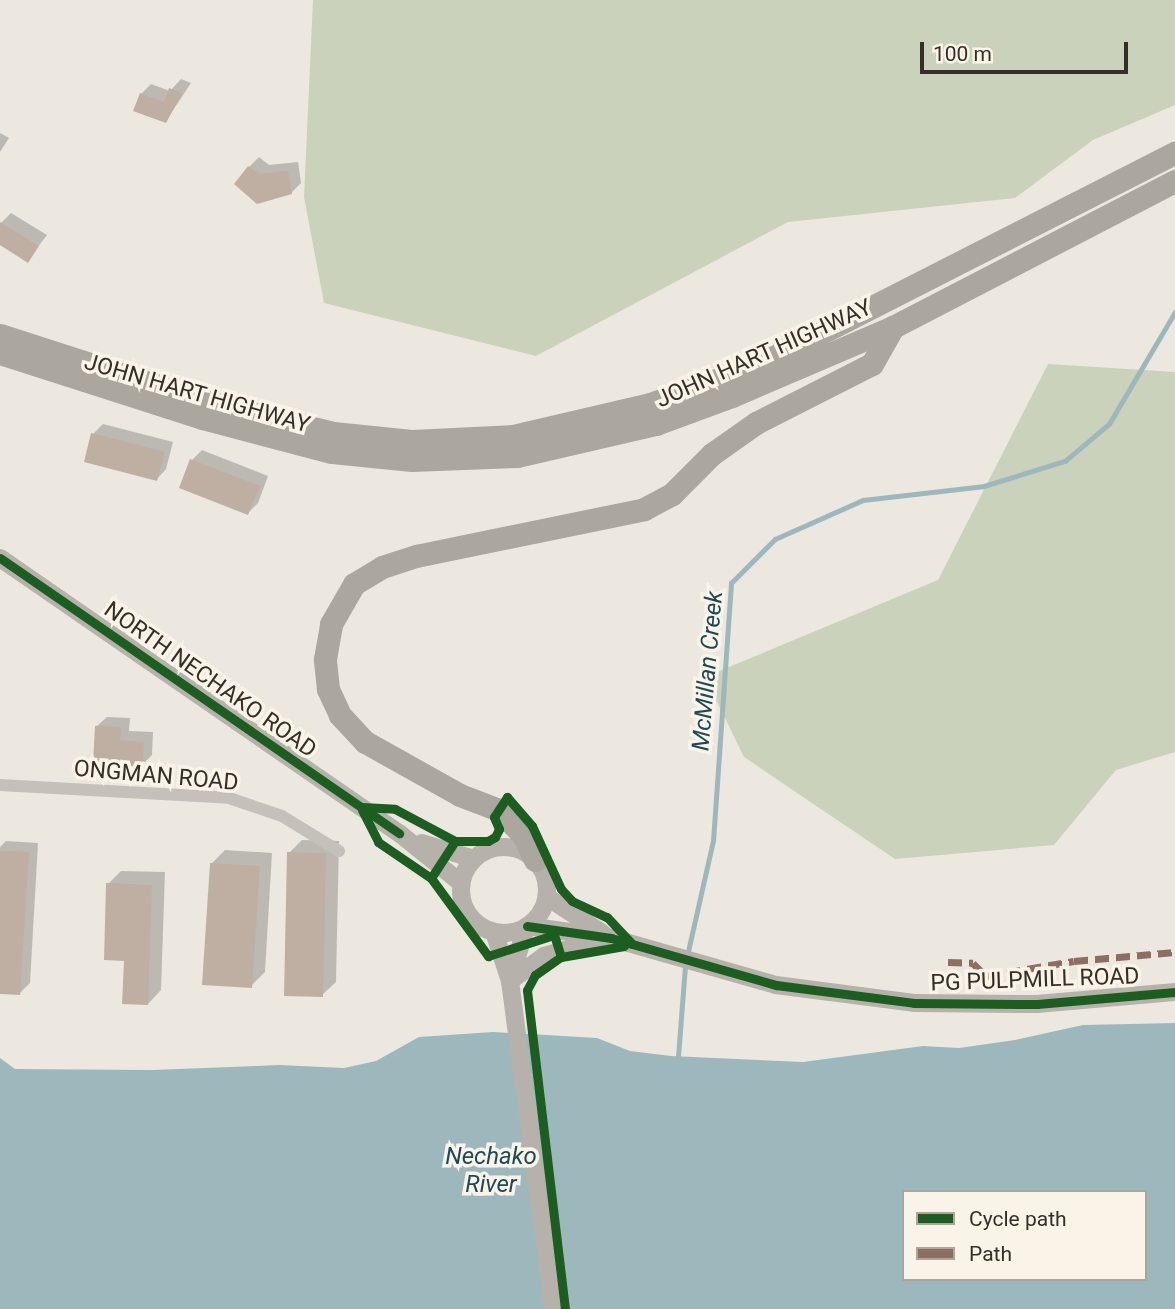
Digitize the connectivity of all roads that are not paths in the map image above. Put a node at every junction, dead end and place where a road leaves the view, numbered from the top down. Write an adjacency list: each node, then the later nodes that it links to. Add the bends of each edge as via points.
1 (1175, 153): 4 (highway, JOHN HART HIGHWAY, via 821,333 722,378 650,404 513,436 412,441 333,432 208,402)
2 (1175, 181): 3 (highway, JOHN HART HIGHWAY)
3 (893, 327): 5 (highway, JOHN HART HIGHWAY, via 656,425 517,456 412,460 306,446); 11 (highway, via 872,364 756,423 712,454 672,494 644,509 416,556 382,567 354,584 331,624 325,659 328,689 340,715 365,742 460,795 499,810 524,836)
4 (0, 335)
5 (0, 353)
6 (0, 558): 8 (main road, NORTH NECHAKO ROAD)
7 (0, 785): 9 (street, ONGMAN ROAD, via 229,798 282,816)
8 (399, 833): 10 (main road, NORTH NECHAKO ROAD); 12 (main road, NORTH NECHAKO ROAD)
9 (339, 851)
10 (474, 859): 11 (main road, via 497,847 511,847); 12 (main road)
11 (534, 860): 13 (main road, via 542,870)
12 (461, 883): 15 (main road, via 466,911)
13 (547, 897): 14 (main road); 16 (main road)
14 (526, 927): 15 (main road); 16 (main road); 17 (main road)
15 (494, 932): 17 (main road)
16 (611, 938): 17 (main road, via 544,956); 18 (main road, PG PULPMILL ROAD, via 776,985 914,1003 1037,1004)
17 (510, 981): 19 (main road)
18 (1175, 992)
19 (553, 1309)

